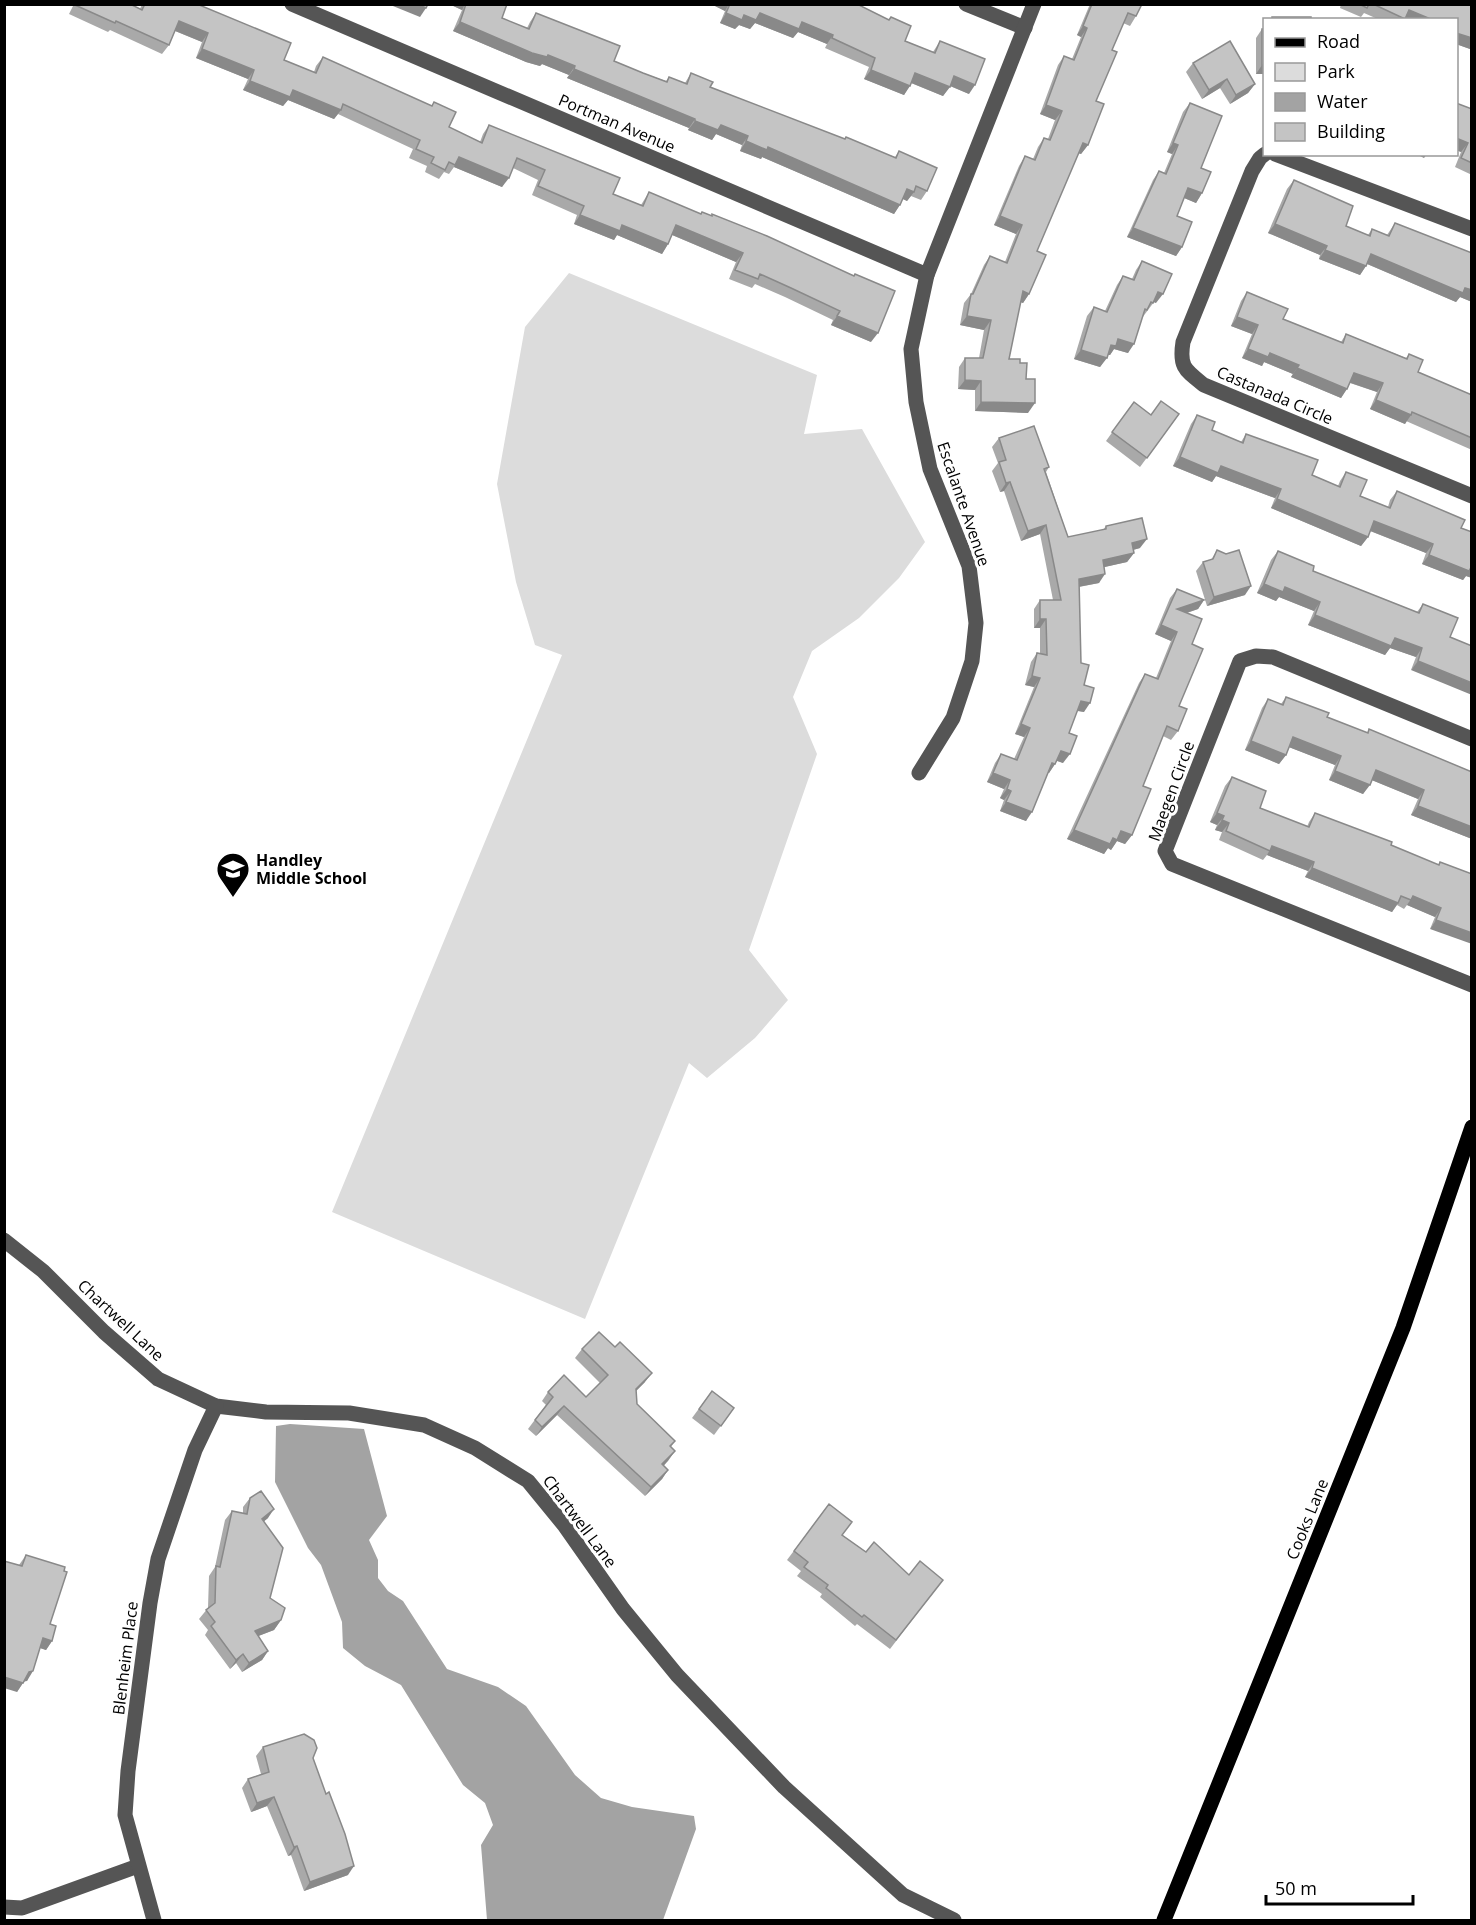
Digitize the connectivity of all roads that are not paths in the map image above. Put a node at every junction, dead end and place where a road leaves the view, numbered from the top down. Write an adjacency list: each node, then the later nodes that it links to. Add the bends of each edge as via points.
1 (292, 4): 8 (street, Portman Avenue)
2 (966, 4): 4 (street)
3 (1034, 4): 4 (street, Escalante Avenue)
4 (1025, 28): 8 (street, Escalante Avenue)
5 (1263, 156): 9 (street, Castanada Circle, via 1252,171 1183,342 1180,359 1187,372 1204,385)
6 (1280, 156): 7 (street)
7 (1472, 229)
8 (927, 275): 11 (street, Escalante Avenue, via 911,349 916,402 930,469 969,567 976,623 972,661 952,718)
9 (1472, 496)
10 (1472, 739): 12 (street, Maegen Circle, via 1273,657 1256,656 1240,661 1165,851 1172,864)
11 (919, 773)
12 (1472, 985)
13 (1472, 1127): 20 (main road, Cooks Lane, via 1403,1328)
14 (4, 1240): 15 (street, Chartwell Lane, via 43,1271 158,1379)
15 (216, 1406): 16 (street, Blenheim Place, via 195,1450 174,1511 158,1559 150,1603 125,1815); 19 (street, Chartwell Lane, via 266,1412 349,1413 424,1425 475,1448 528,1481 677,1675 784,1787 903,1895)
16 (138, 1866): 17 (street, via 22,1908); 18 (street, Blenheim Place)
17 (4, 1908)
18 (153, 1920)
19 (954, 1920)
20 (1164, 1920)

